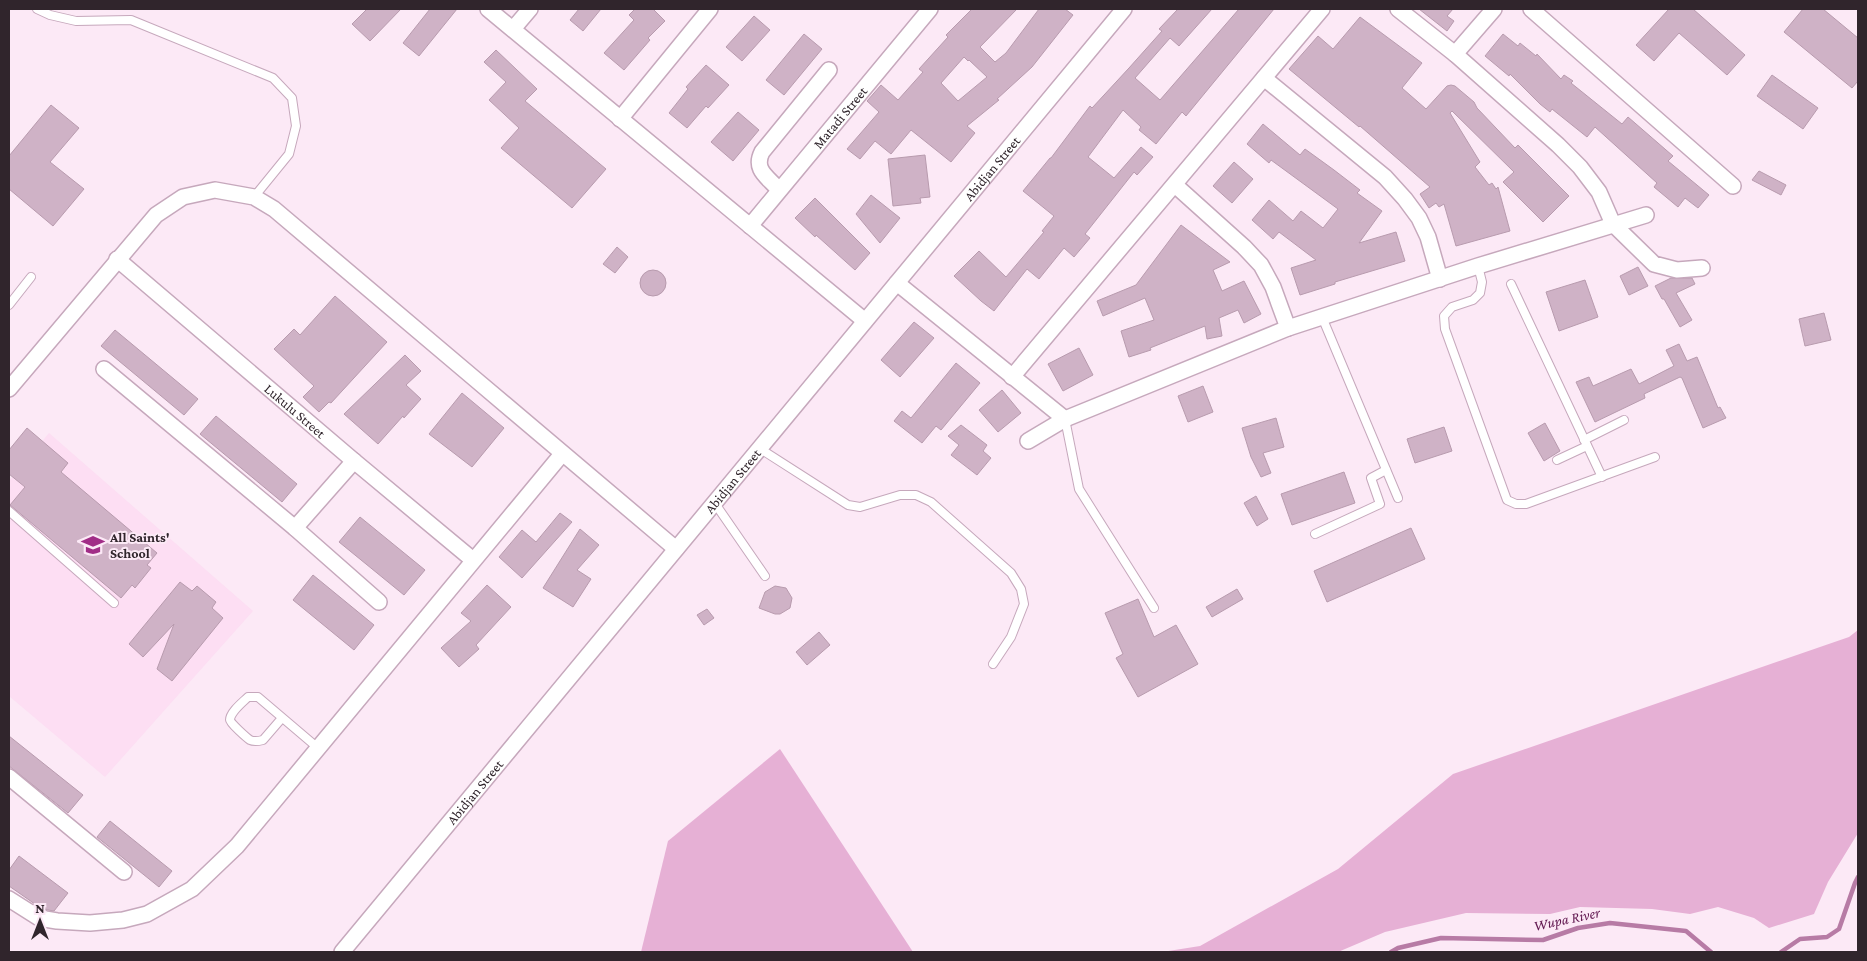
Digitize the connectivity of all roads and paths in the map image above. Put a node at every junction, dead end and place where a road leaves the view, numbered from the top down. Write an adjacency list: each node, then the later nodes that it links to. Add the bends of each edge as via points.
1 (37, 9): 19 (lane, via 76,21 132,20 274,78 292,98 296,126 289,154)
2 (488, 9): 11 (street)
3 (530, 9): 11 (street)
4 (710, 9): 15 (street)
5 (930, 9): 18 (street, Matadi Street)
6 (1124, 9): 28 (street, Abidjan Street)
7 (1322, 9): 14 (street)
8 (1398, 9): 12 (street)
9 (1494, 9): 12 (street)
10 (1531, 9): 17 (street)
11 (513, 29): 15 (street)
12 (1455, 54): 21 (street, via 1558,144 1600,192)
13 (829, 70): 18 (street, via 758,160 760,170)
14 (1264, 78): 16 (street); 27 (street, via 1385,177 1405,198 1428,237)
15 (620, 119): 22 (street)
16 (1175, 185): 33 (street, via 1260,265); 35 (street)
17 (1733, 186)
18 (780, 190): 22 (street, Matadi Street)
19 (254, 197): 23 (street, via 215,190 183,197 156,215); 42 (street, via 422,332)
20 (1646, 215): 21 (street)
21 (1613, 224): 24 (street); 25 (street, via 1654,264 1677,270)
22 (750, 226): 32 (street)
23 (117, 259): 36 (street); 45 (street, Lukulu Street)
24 (1478, 266): 27 (street); 47 (lane, via 1482,282 1480,293 1473,300 1452,307 1444,316 1445,329 1507,500 1526,504)
25 (1702, 268)
26 (31, 277): 30 (lane)
27 (1440, 279): 31 (street)
28 (897, 283): 32 (street, Abidjan Street); 35 (street)
29 (1511, 284): 40 (lane)
30 (9, 305)
31 (1322, 317): 33 (street); 46 (lane)
32 (864, 321): 41 (street, Abidjan Street)
33 (1288, 328): 37 (street)
34 (104, 369): 51 (street)
35 (1012, 377): 37 (street)
36 (9, 389)
37 (1065, 419): 39 (street); 58 (lane, via 1079,489)
38 (1624, 420): 40 (lane)
39 (1028, 441)
40 (1586, 443): 44 (lane); 47 (lane)
41 (759, 448): 49 (street, Abidjan Street); 59 (lane, via 848,505 860,507 900,495 916,494 931,502 1011,574 1021,589 1024,604 1011,637)
42 (562, 454): 53 (street); 54 (street)
43 (1655, 457): 47 (lane)
44 (1557, 460)
45 (354, 461): 51 (street); 54 (street, Lukulu Street)
46 (1386, 470): 48 (lane); 52 (lane, via 1371,478 1380,504)
47 (1602, 477)
48 (1398, 498)
49 (714, 502): 53 (street, Abidjan Street); 55 (lane)
50 (9, 511): 57 (lane)
51 (295, 528): 56 (street)
52 (1315, 534)
53 (676, 548): 65 (street, Abidjan Street)
54 (473, 560): 61 (street)
55 (765, 576)
56 (379, 602)
57 (114, 603)
58 (1154, 608)
59 (993, 664)
60 (282, 718): 60 (lane, via 253,696 248,697 230,720 250,740 256,741 263,740); 61 (lane)
61 (318, 748): 64 (street, via 237,846 192,889 148,914 123,920 58,921 39,918)
62 (9, 777): 63 (street)
63 (124, 872)
64 (9, 899)
65 (342, 952)

